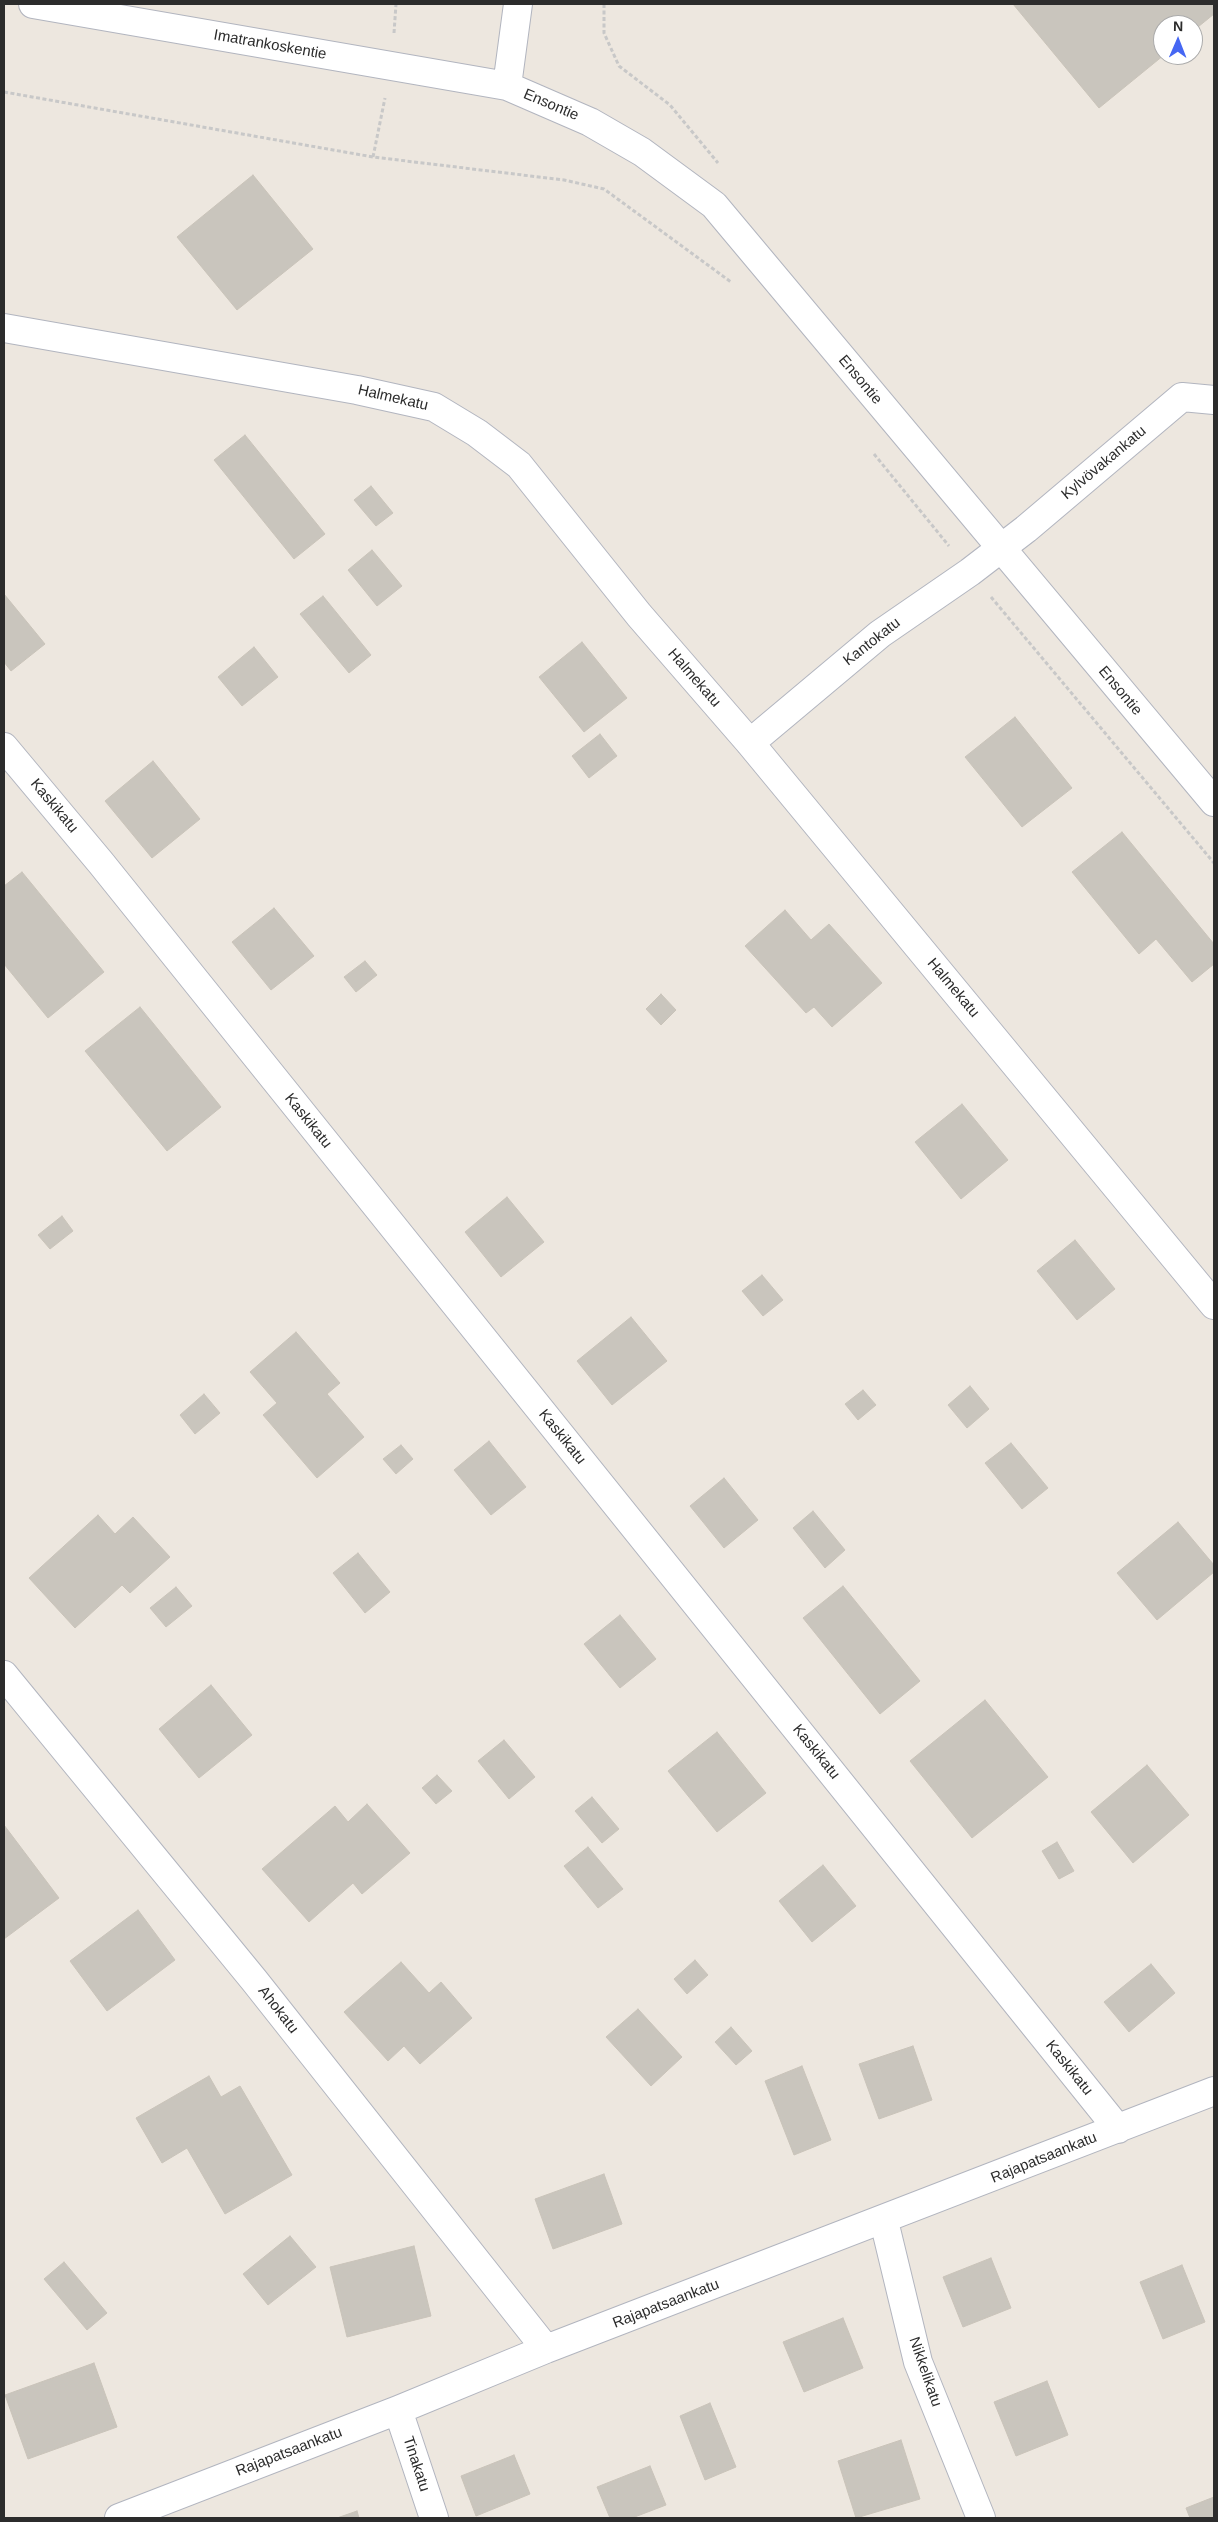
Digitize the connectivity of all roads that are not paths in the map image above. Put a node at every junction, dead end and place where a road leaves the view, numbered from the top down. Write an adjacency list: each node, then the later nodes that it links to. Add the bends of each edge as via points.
1 (32, 4): 3 (street, Imatrankoskentie)
2 (518, 4): 3 (street, Ensontie)
3 (508, 86): 6 (street, Ensontie, via 590,122 642,152 714,205)
4 (4, 328): 7 (street, Halmekatu, via 357,390 434,407 477,433 519,465 639,615)
5 (1214, 400): 6 (street, Kylvövakankatu, via 1182,397)
6 (1000, 549): 7 (street, Kantokatu, via 880,634); 9 (street, Ensontie)
7 (750, 743): 10 (street, Halmekatu)
8 (4, 747): 13 (street, Kaskikatu, via 101,862)
9 (1214, 802)
10 (1214, 1305)
11 (4, 1675): 15 (street, Ahokatu, via 254,1980)
12 (1214, 2092): 13 (street, Rajapatsaankatu)
13 (1118, 2129): 14 (street, Rajapatsaankatu)
14 (884, 2221): 15 (street, Rajapatsaankatu); 19 (street, Nikkelikatu, via 918,2362)
15 (546, 2349): 16 (street, Rajapatsaankatu)
16 (398, 2410): 17 (street, Rajapatsaankatu); 18 (street, Tinakatu)
17 (119, 2518)
18 (434, 2518)
19 (981, 2518)

